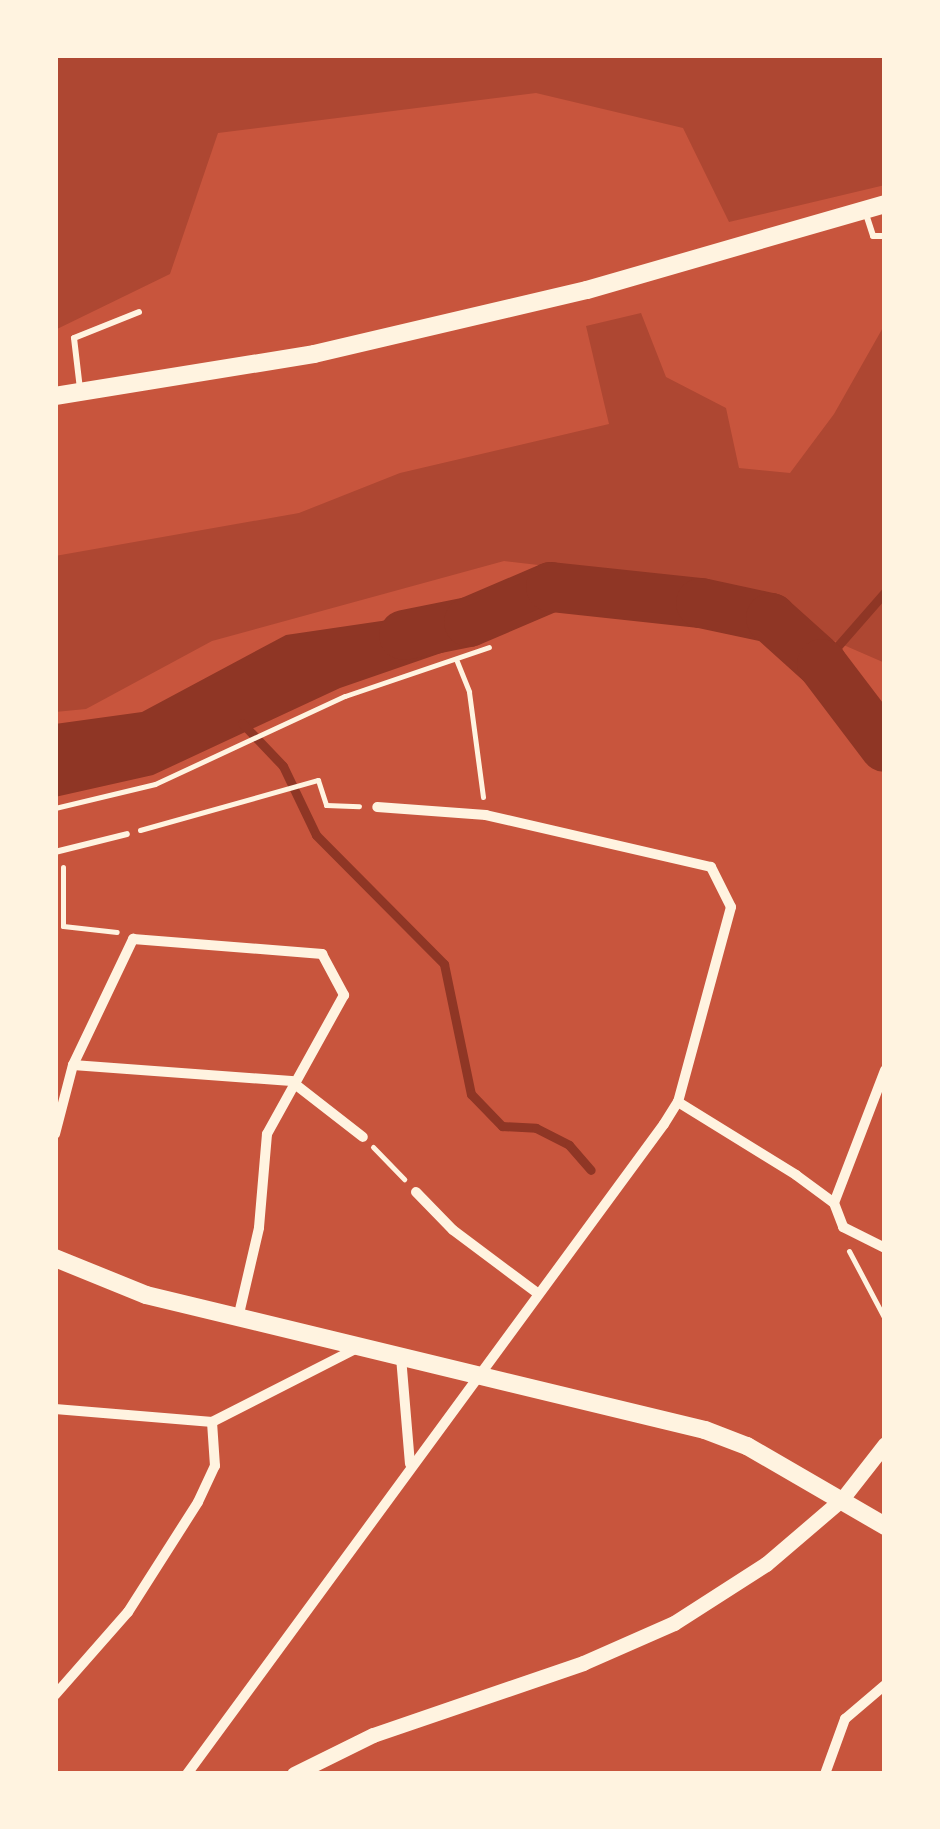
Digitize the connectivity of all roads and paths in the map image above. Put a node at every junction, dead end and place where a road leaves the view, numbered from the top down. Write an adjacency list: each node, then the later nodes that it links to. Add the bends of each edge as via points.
1 (885, 204): 2 (main road)
2 (865, 210): 3 (lane, via 873,236); 5 (main road, via 587,290 314,354)
3 (885, 236)
4 (139, 312): 5 (lane, via 74,338)
5 (80, 390): 6 (main road)
6 (55, 396)
7 (489, 647): 8 (path)
8 (456, 658): 10 (path, via 346,696 155,784); 11 (path, via 469,692)
9 (377, 807): 11 (street); 12 (path, via 326,805 318,780)
10 (55, 808)
11 (486, 815): 18 (street, via 712,867 731,908 694,1024)
12 (128, 834): 13 (lane)
13 (59, 850): 14 (path, via 63,926)
14 (133, 939): 15 (street); 17 (street, via 322,954 344,995)
15 (73, 1065): 17 (street); 19 (street)
16 (885, 1070): 22 (street)
17 (291, 1081): 20 (street); 27 (street, via 267,1134 259,1228)
18 (678, 1102): 22 (street); 26 (street)
19 (55, 1134)
20 (363, 1137): 21 (path)
21 (416, 1192): 26 (street, via 453,1230)
22 (834, 1203): 23 (street)
23 (843, 1227): 24 (street); 28 (path)
24 (885, 1248)
25 (55, 1258): 27 (main road, via 146,1295)
26 (536, 1292): 31 (street)
27 (239, 1314): 29 (main road)
28 (885, 1319)
29 (364, 1344): 30 (main road); 33 (street)
30 (401, 1352): 31 (main road); 35 (street)
31 (480, 1372): 35 (street); 36 (main road, via 705,1430)
32 (55, 1409): 33 (street)
33 (212, 1422): 39 (street, via 215,1466 198,1502 128,1612)
34 (885, 1444): 36 (street)
35 (410, 1465): 40 (street)
36 (842, 1499): 37 (main road); 41 (street, via 766,1564 674,1623 583,1663 373,1735)
37 (885, 1526)
38 (885, 1685): 42 (street, via 845,1719)
39 (55, 1695)
40 (187, 1774)
41 (294, 1774)
42 (825, 1774)

